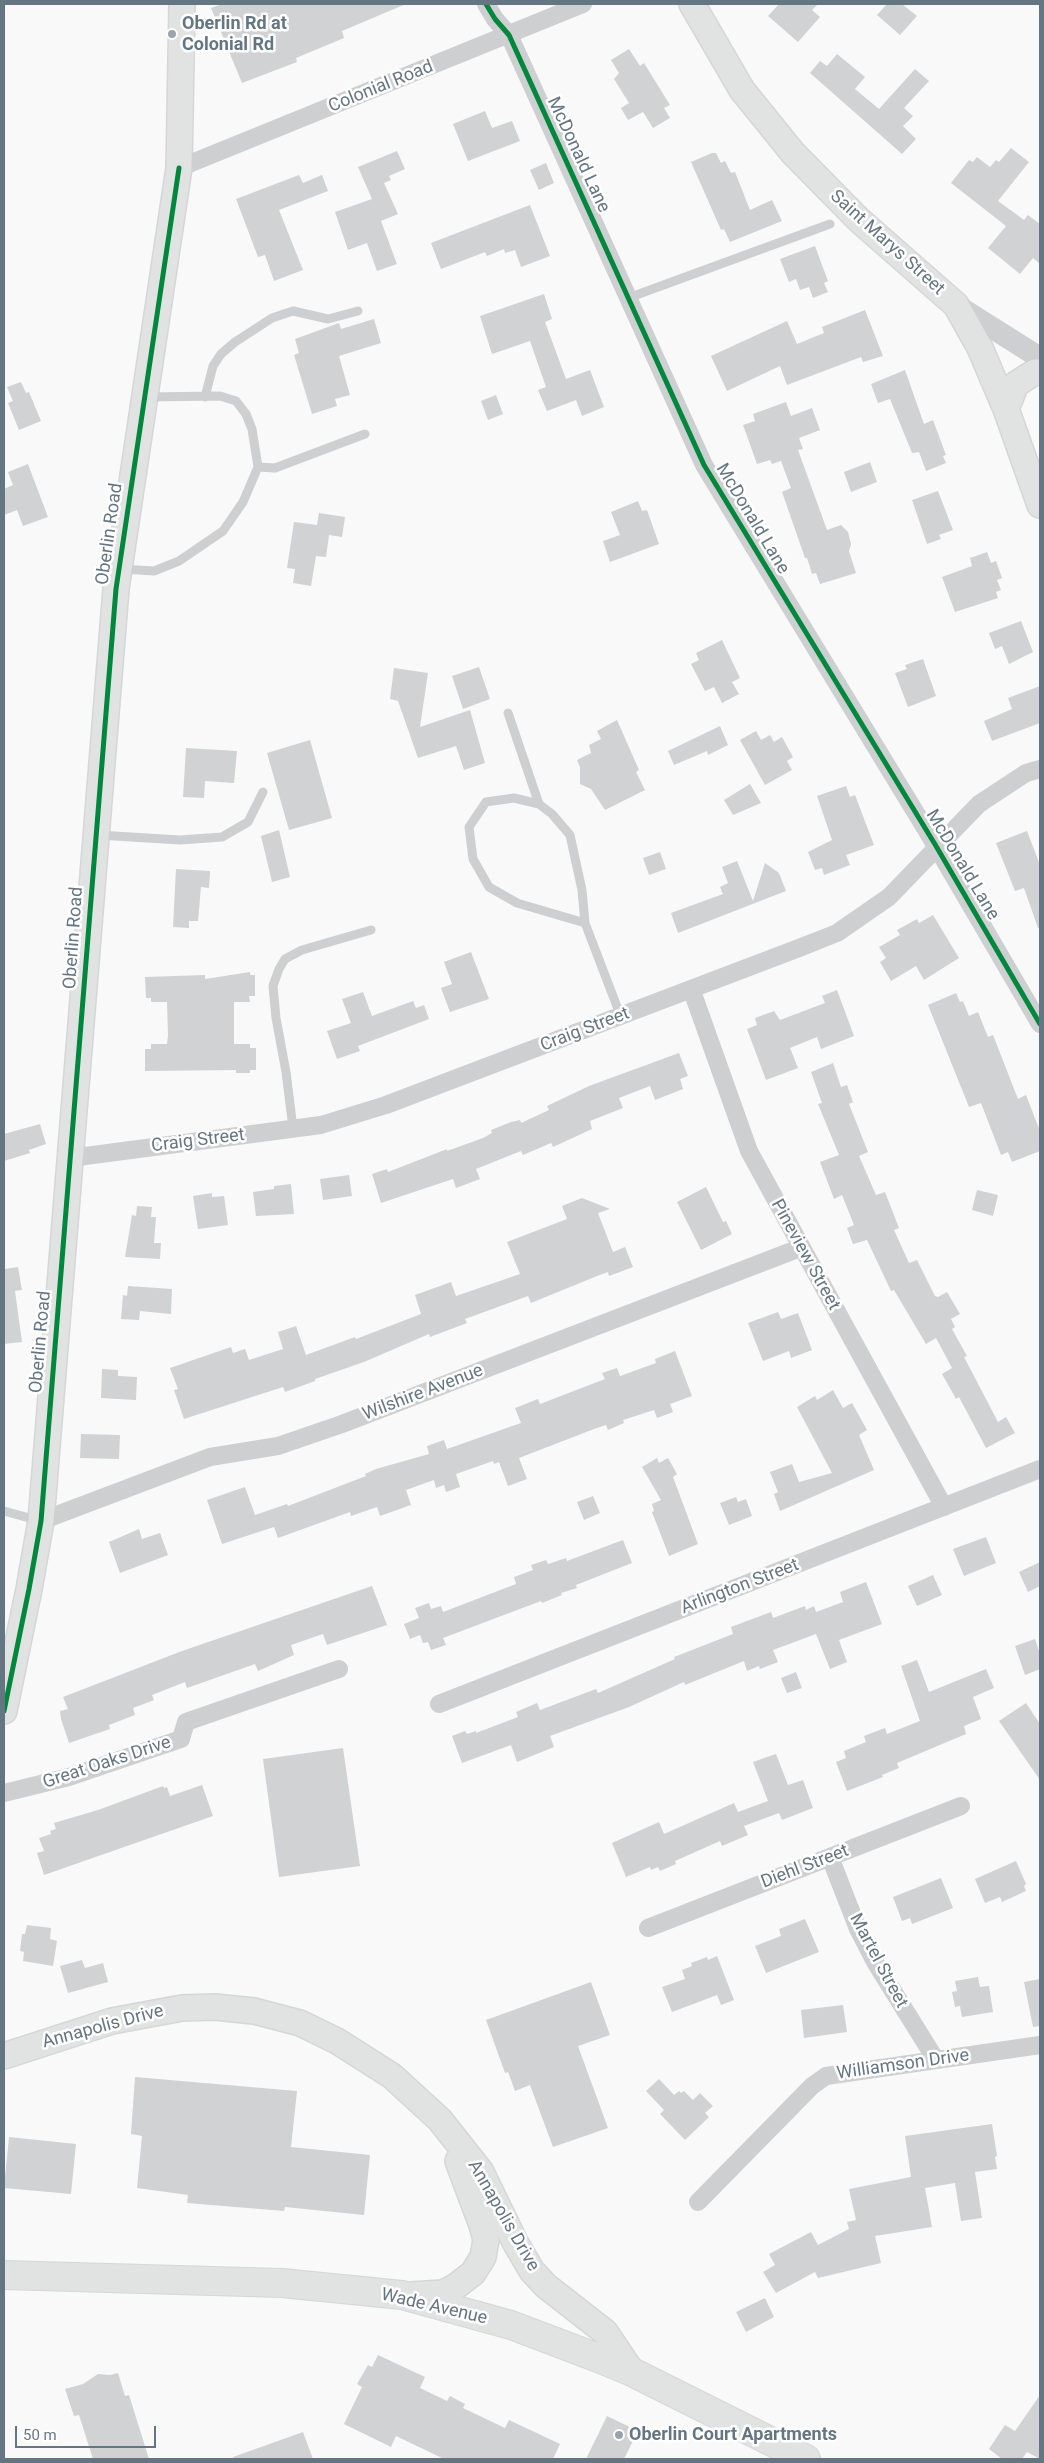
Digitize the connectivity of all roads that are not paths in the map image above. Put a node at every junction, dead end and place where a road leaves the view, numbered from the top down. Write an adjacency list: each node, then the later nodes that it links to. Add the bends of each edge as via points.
1 (182, 4): 6 (main road, Oberlin Road)
2 (486, 4): 5 (street, McDonald Lane)
3 (583, 4): 5 (street, Colonial Road)
4 (692, 4): 9 (main road, Saint Marys Street, via 742,90 793,153 859,220)
5 (509, 35): 6 (street, Colonial Road); 8 (street, McDonald Lane)
6 (178, 168): 13 (main road, Oberlin Road)
7 (830, 224): 8 (lane)
8 (628, 298): 25 (street, McDonald Lane, via 704,465)
9 (956, 305): 11 (street); 15 (main road, Saint Marys Street, via 980,348)
10 (358, 310): 14 (lane, via 328,319 293,311 272,318 221,354 213,366)
11 (1040, 358)
12 (1040, 372): 15 (main road, via 1016,384)
13 (144, 397): 14 (lane); 19 (main road, Oberlin Road)
14 (205, 397): 17 (lane, via 220,396 236,402 246,414 252,429)
15 (1006, 409): 18 (main road, Saint Marys Street)
16 (365, 434): 17 (lane, via 275,468)
17 (258, 467): 19 (lane, via 243,502 222,531 179,561 154,571)
18 (1040, 506)
19 (119, 569): 24 (main road, Oberlin Road)
20 (508, 714): 23 (lane)
21 (1040, 769): 25 (street, Craig Street, via 1026,773 979,804)
22 (263, 792): 24 (lane, via 248,822 222,837 180,840)
23 (538, 804): 26 (lane, via 552,814 570,835 582,890); 26 (lane, via 514,798 486,802 470,826 473,859 489,887 516,903)
24 (95, 835): 32 (main road, Oberlin Road)
25 (936, 846): 28 (street, Craig Street, via 889,897 837,932); 30 (street, McDonald Lane)
26 (585, 923): 29 (lane)
27 (370, 930): 31 (lane, via 302,950 285,959 278,969 273,986 276,1018)
28 (692, 990): 29 (street, Craig Street); 33 (street, Pineview Street, via 749,1151)
29 (621, 1017): 31 (street, Craig Street, via 386,1105 321,1125)
30 (1040, 1024)
31 (293, 1128): 32 (street, Craig Street)
32 (70, 1158): 37 (main road, Oberlin Road)
33 (800, 1248): 35 (street, Pineview Street); 37 (street, Wilshire Avenue, via 342,1424 278,1446 210,1457)
34 (1040, 1469): 35 (street, Arlington Street)
35 (944, 1507): 39 (street, Arlington Street)
36 (4, 1511): 37 (lane)
37 (41, 1521): 40 (main road, Oberlin Road)
38 (338, 1669): 41 (street, Great Oaks Drive, via 186,1722 181,1739 69,1777)
39 (439, 1704)
40 (4, 1706)
41 (4, 1793)
42 (961, 1806): 43 (street, Diehl Street)
43 (830, 1857): 44 (street, Diehl Street); 47 (street, Martel Street, via 858,1929 875,1962)
44 (648, 1928)
45 (1040, 2045): 47 (street, Williamson Drive)
46 (4, 2056): 48 (main road, Annapolis Drive, via 147,2013 182,2008 254,2011 300,2023 337,2041 392,2076)
47 (936, 2060): 49 (street, Williamson Drive, via 826,2076 812,2086)
48 (440, 2120): 51 (main road, Annapolis Drive, via 470,2191 486,2248 479,2266 456,2287 444,2292); 52 (main road, Annapolis Drive, via 481,2172 532,2271 546,2286 605,2332)
49 (698, 2202)
50 (4, 2275): 51 (main road, Wade Avenue, via 282,2283)
51 (402, 2295): 52 (main road, Wade Avenue, via 511,2325)
52 (632, 2372): 53 (main road, Wade Avenue)
53 (806, 2459)

